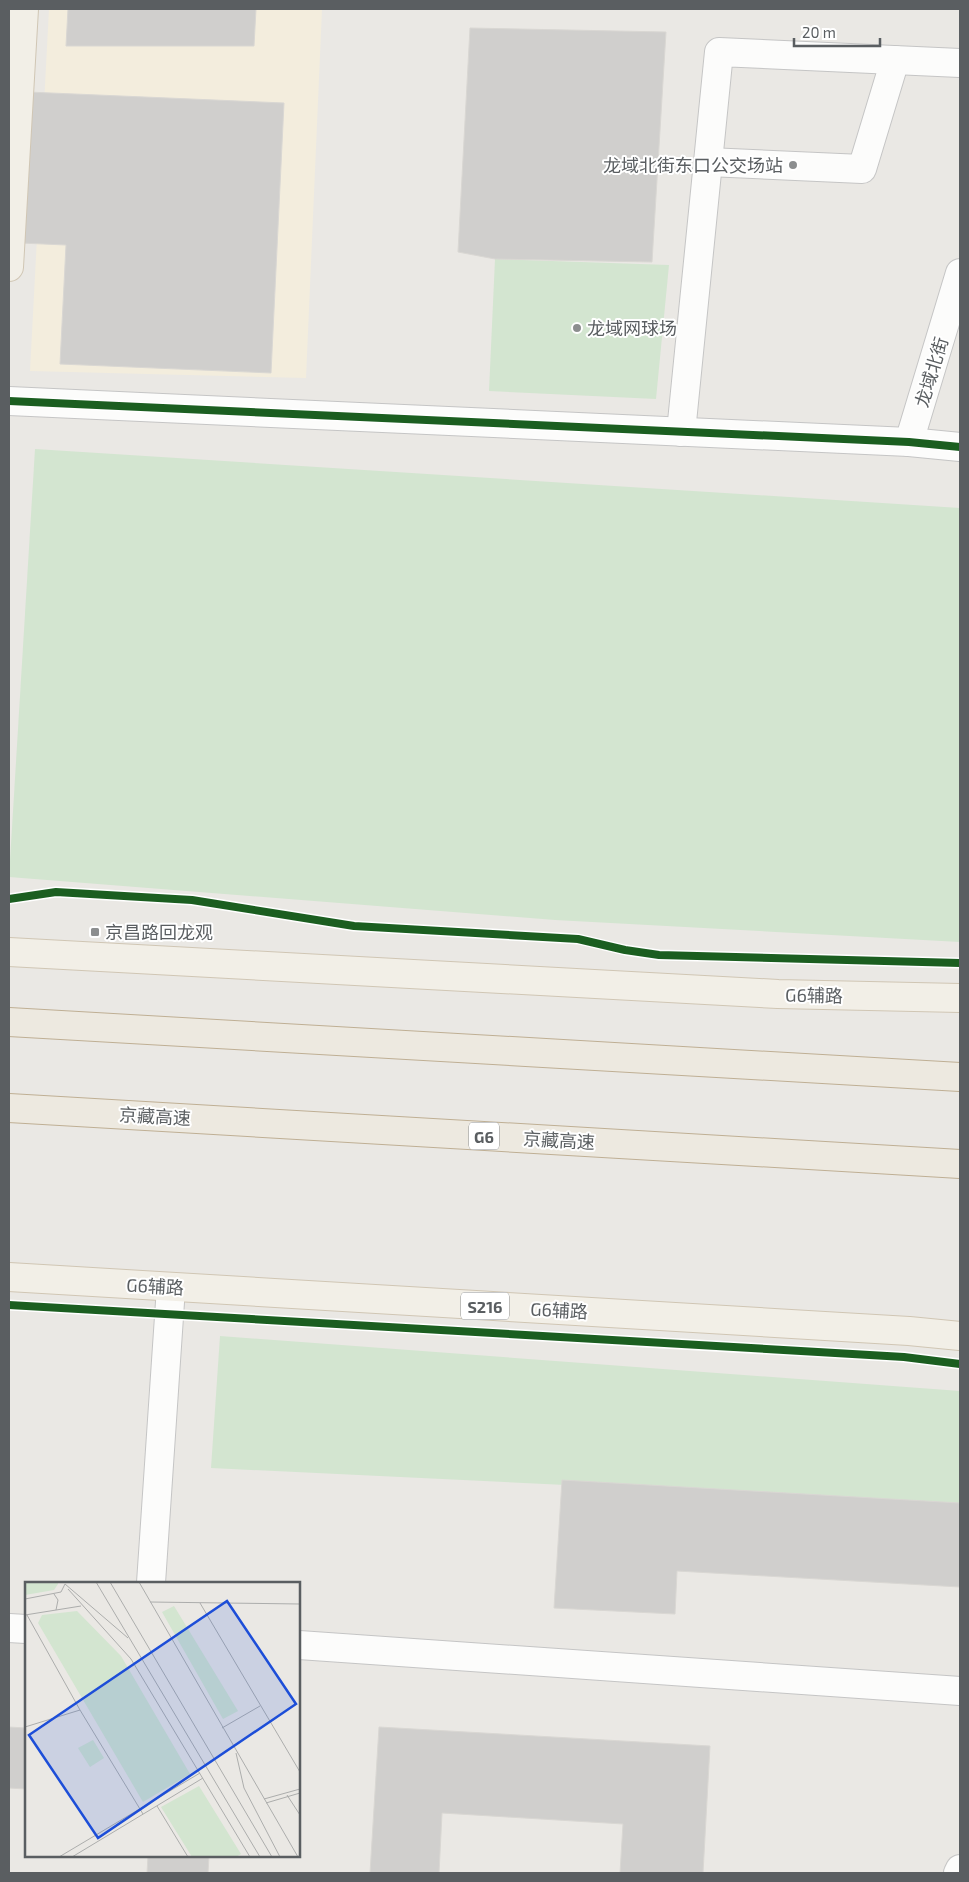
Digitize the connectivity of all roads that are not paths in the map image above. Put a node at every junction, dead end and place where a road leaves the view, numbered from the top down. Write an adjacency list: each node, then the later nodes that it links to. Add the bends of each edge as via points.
1 (24, 9): 5 (main road)
2 (895, 60): 3 (street); 4 (street, via 862,170); 4 (street, via 720,52)
3 (960, 63)
4 (708, 162): 8 (street)
5 (9, 267)
6 (960, 273): 9 (street, 龙域北街)
7 (9, 401): 8 (street)
8 (681, 432): 9 (street)
9 (910, 442): 10 (street)
10 (960, 447)
11 (9, 952): 12 (main road, G6辅路, via 778,994)
12 (960, 998)
13 (9, 1022): 14 (highway)
14 (960, 1077)
15 (9, 1108): 16 (highway, 京藏高速 / G6)
16 (960, 1164)
17 (9, 1277): 18 (main road, G6辅路 / S216)
18 (171, 1287): 19 (main road, G6辅路 / S216); 20 (street)
19 (960, 1336)
20 (150, 1582)
21 (9, 1628): 22 (street)
22 (25, 1629)
23 (300, 1645): 24 (street)
24 (960, 1691)
25 (960, 1869): 26 (street)
26 (958, 1873)

